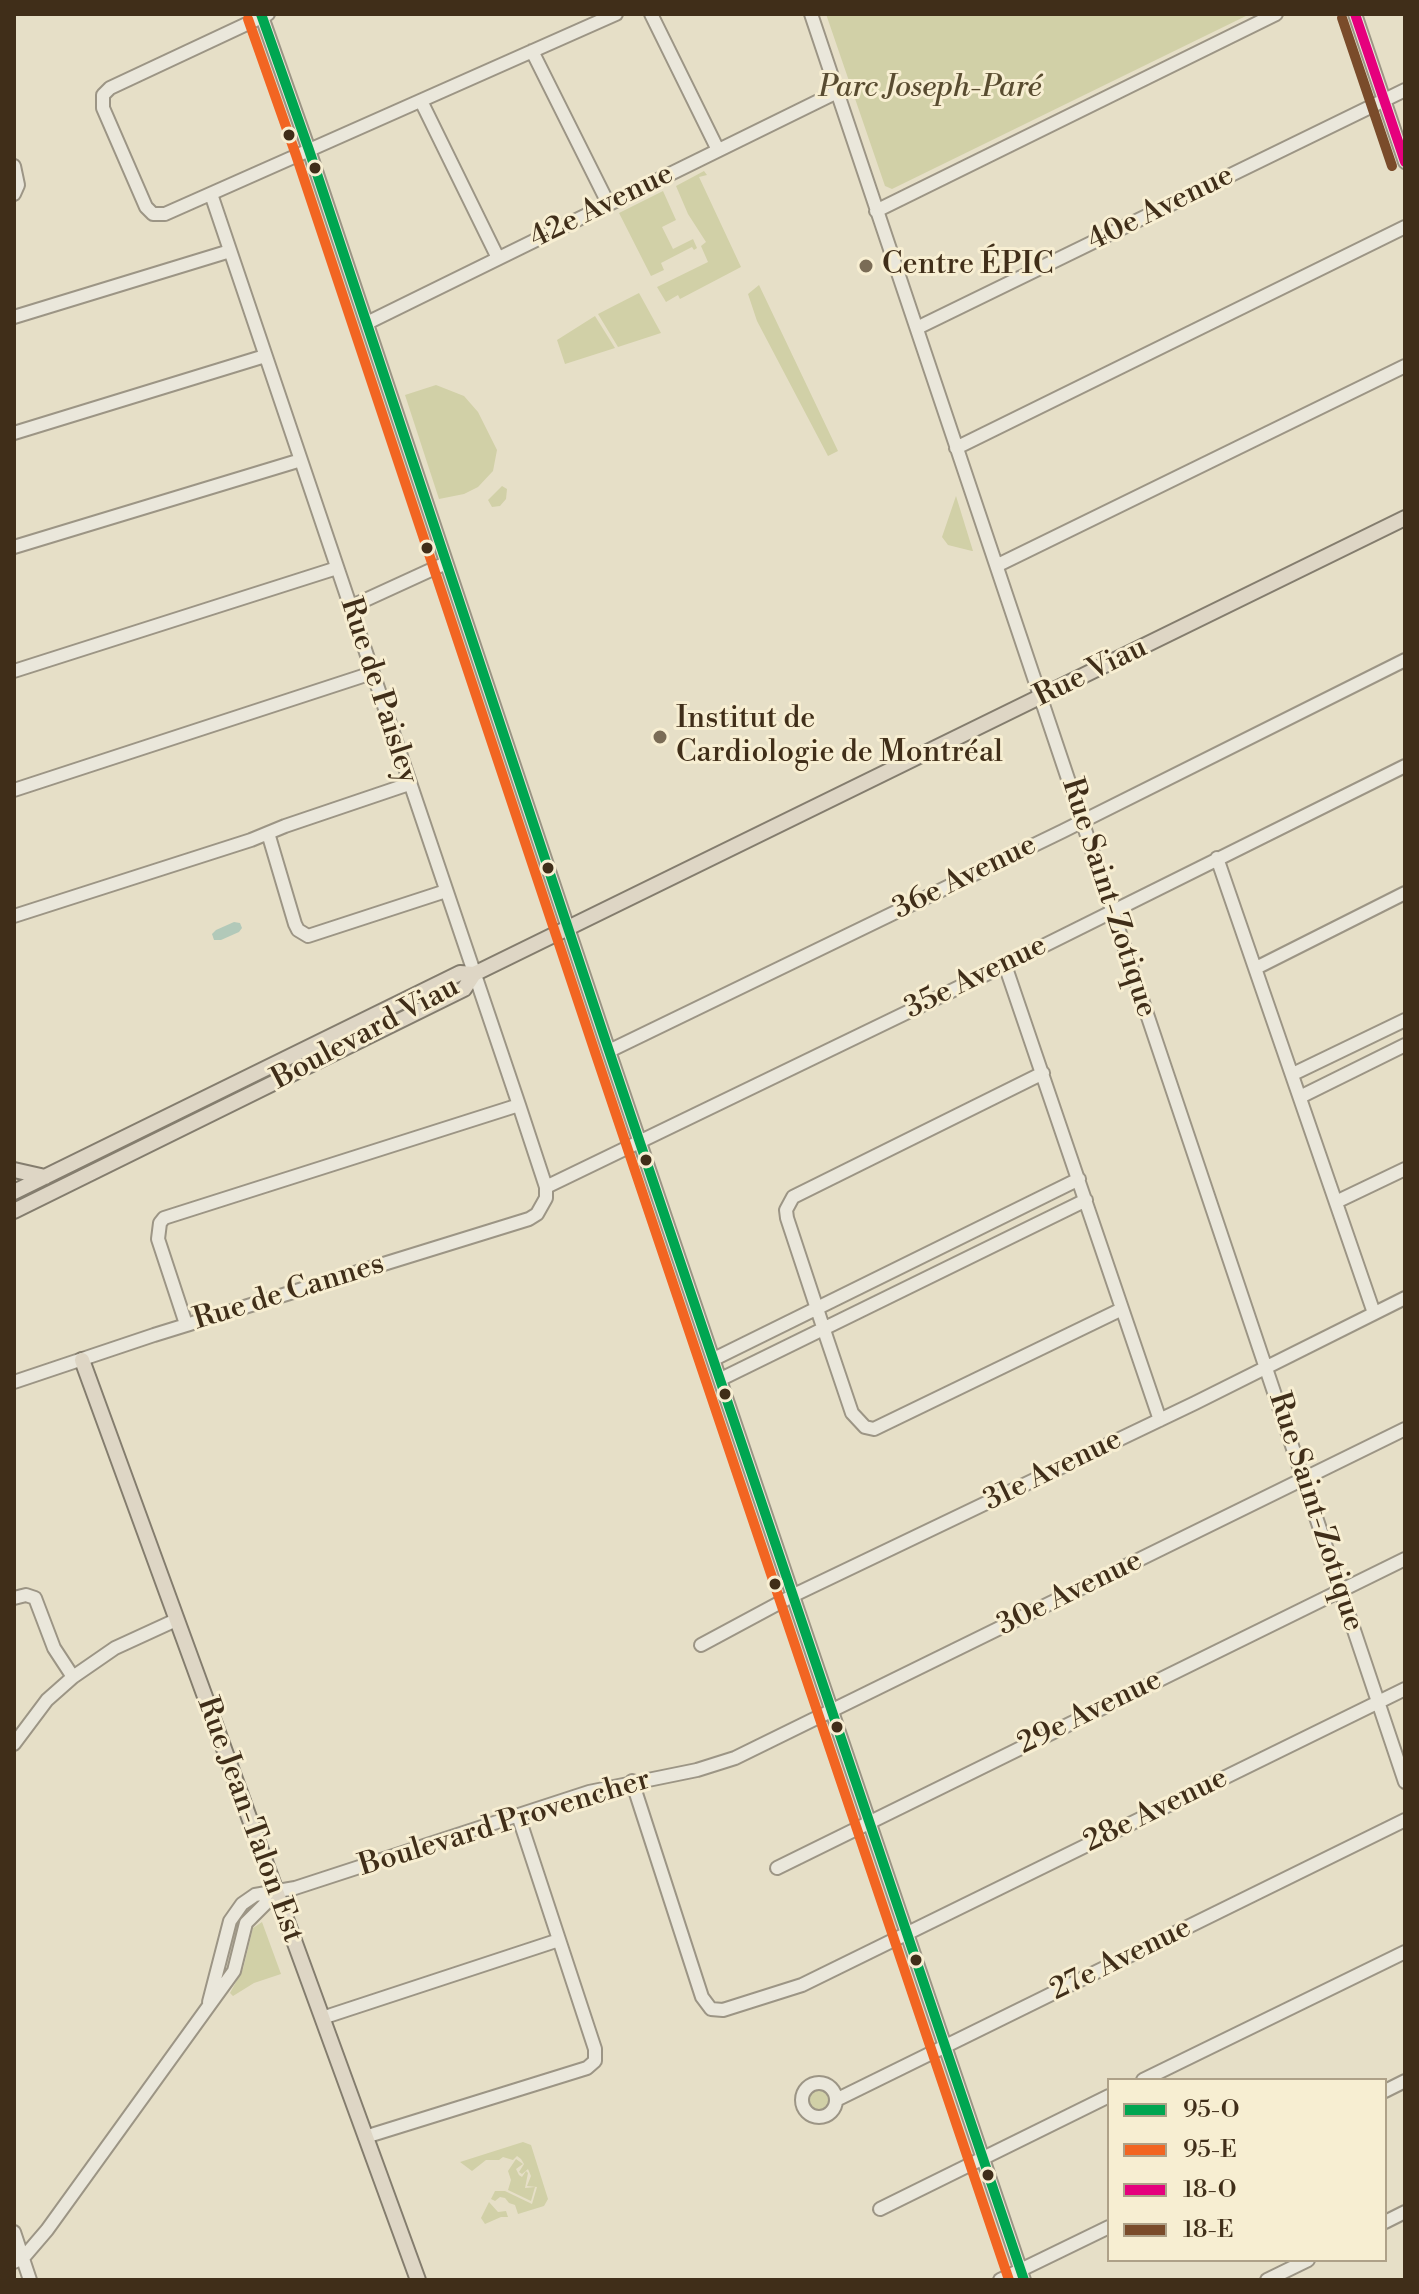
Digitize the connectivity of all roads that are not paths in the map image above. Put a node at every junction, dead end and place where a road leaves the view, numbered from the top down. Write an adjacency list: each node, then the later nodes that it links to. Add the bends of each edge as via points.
1 (616, 14): 7 (street)
2 (651, 14): 13 (street)
3 (811, 14): 9 (street, Rue Saint-Zotique)
4 (1276, 14): 19 (street)
5 (1355, 14): 10 (street)
6 (264, 15): 12 (street); 17 (street, via 110,88 102,99 149,211 165,214)
7 (532, 51): 11 (street); 18 (street)
8 (1405, 90): 10 (street, 40e Avenue)
9 (837, 92): 13 (street, 42e Avenue); 19 (street, Rue Saint-Zotique)
10 (1384, 100): 14 (street); 25 (street, 40e Avenue)
11 (421, 101): 12 (street); 22 (street)
12 (309, 150): 17 (street); 24 (street)
13 (718, 150): 18 (street, 42e Avenue)
14 (1405, 162)
15 (14, 166): 16 (street)
16 (15, 193)
17 (211, 194): 21 (street, Rue de Paisley)
18 (608, 203): 22 (street, 42e Avenue)
19 (876, 211): 25 (street, Rue Saint-Zotique)
20 (1405, 227): 29 (street)
21 (230, 251): 23 (street); 26 (street, Rue de Paisley)
22 (498, 258): 24 (street, 42e Avenue)
23 (14, 317)
24 (367, 323): 33 (street)
25 (917, 328): 29 (street, Rue Saint-Zotique)
26 (265, 356): 28 (street); 30 (street, Rue de Paisley)
27 (1405, 366): 34 (street)
28 (14, 433)
29 (956, 448): 34 (street, Rue Saint-Zotique)
30 (301, 460): 32 (street); 35 (street, Rue de Paisley)
31 (1405, 518): 40 (main road, Rue Viau)
32 (14, 547)
33 (446, 563): 36 (street); 51 (street)
34 (998, 565): 40 (street, Rue Saint-Zotique)
35 (337, 568): 36 (street, Rue de Paisley); 38 (street)
36 (350, 607): 39 (street, Rue de Paisley)
37 (1405, 660): 44 (street, 36e Avenue)
38 (14, 671)
39 (372, 673): 42 (street, Rue de Paisley); 43 (street)
40 (1040, 697): 44 (street, Rue Saint-Zotique); 51 (main road, Rue Viau)
41 (1405, 766): 46 (street, 35e Avenue)
42 (409, 784): 45 (street); 47 (street, Rue de Paisley)
43 (14, 790)
44 (1083, 820): 49 (street, Rue Saint-Zotique); 57 (street, 36e Avenue)
45 (268, 833): 47 (street, via 295,924 308,936); 50 (street)
46 (1217, 858): 49 (street, 35e Avenue); 53 (street)
47 (446, 891): 54 (street, Rue de Paisley)
48 (1405, 893): 53 (street)
49 (1111, 910): 52 (street, 35e Avenue); 80 (street, Rue Saint-Zotique)
50 (14, 916)
51 (568, 927): 54 (main road, Rue Viau); 57 (street)
52 (1005, 965): 58 (street); 62 (street, 35e Avenue)
53 (1256, 968): 59 (street)
54 (474, 974): 61 (street, Rue de Paisley); 65 (main road, Boulevard Viau, via 460,973); 71 (main road, Boulevard Viau, via 464,989)
55 (1405, 1020): 59 (street)
56 (1405, 1045): 60 (street)
57 (609, 1051): 62 (street)
58 (1043, 1073): 66 (street); 73 (street, via 793,1197 787,1218)
59 (1293, 1074): 60 (street)
60 (1300, 1097): 70 (street)
61 (519, 1105): 67 (street, Rue de Paisley); 76 (street, via 164,1218 158,1239)
62 (641, 1142): 67 (street, 35e Avenue); 78 (street)
63 (1405, 1169): 70 (street)
64 (14, 1170): 65 (main road)
65 (46, 1177): 68 (main road, Boulevard Viau)
66 (1079, 1179): 69 (street); 73 (street)
67 (546, 1187): 76 (street, Rue de Cannes, via 540,1210 529,1219)
68 (14, 1192)
69 (1086, 1200): 74 (street); 77 (street)
70 (1336, 1202): 75 (street)
71 (14, 1211)
72 (1405, 1298): 75 (street, 31e Avenue)
73 (817, 1309): 77 (street); 78 (street)
74 (1122, 1309): 77 (street, via 874,1429 852,1413); 83 (street)
75 (1374, 1313): 80 (street, 31e Avenue)
76 (186, 1324): 79 (street, Rue de Cannes)
77 (824, 1330): 81 (street)
78 (714, 1359): 81 (street)
79 (82, 1360): 82 (street, Rue de Cannes); 90 (main road, Rue Jean-Talon Est)
80 (1266, 1367): 83 (street, 31e Avenue); 85 (street, Rue Saint-Zotique)
81 (721, 1379): 88 (street)
82 (14, 1382)
83 (1160, 1420): 88 (street, 31e Avenue)
84 (1405, 1429): 85 (street, 30e Avenue)
85 (1303, 1479): 87 (street, Rue Saint-Zotique); 95 (street, 30e Avenue)
86 (1405, 1559): 87 (street, 29e Avenue)
87 (1341, 1590): 94 (street, Rue Saint-Zotique); 102 (street, 29e Avenue)
88 (794, 1595): 91 (street, 31e Avenue); 95 (street)
89 (14, 1598): 92 (street, via 35,1598 54,1648)
90 (176, 1620): 92 (street, via 121,1644); 104 (main road, Rue Jean-Talon Est)
91 (701, 1645)
92 (73, 1677): 96 (street)
93 (1405, 1689): 94 (street, 28e Avenue)
94 (1378, 1702): 99 (street, Rue Saint-Zotique); 105 (street, 28e Avenue)
95 (833, 1711): 97 (street, 30e Avenue); 102 (street)
96 (16, 1736)
97 (735, 1758): 98 (street, Boulevard Provencher)
98 (632, 1781): 100 (street, Boulevard Provencher); 105 (street, 28e Avenue, via 702,1997 711,2009 728,2009 802,1985)
99 (1405, 1782)
100 (518, 1815): 104 (street, Boulevard Provencher); 106 (street)
101 (1405, 1820): 109 (street, 27e Avenue)
102 (870, 1822): 103 (street, 29e Avenue); 105 (street)
103 (777, 1868)
104 (276, 1893): 108 (main road, Rue Jean-Talon Est); 122 (street, Boulevard Provencher, via 255,1895 234,1913 209,2002 47,2230)
105 (908, 1934): 109 (street)
106 (559, 1940): 108 (street); 115 (street, via 595,2061 587,2068)
107 (1405, 1952): 110 (street)
108 (322, 2018): 115 (main road, Rue Jean-Talon Est)
109 (945, 2047): 114 (street, 27e Avenue); 116 (street)
110 (1147, 2078)
111 (1405, 2081): 112 (street)
112 (1387, 2090)
113 (1107, 2097): 116 (street)
114 (836, 2100)
115 (365, 2137): 126 (main road, Rue Jean-Talon Est)
116 (983, 2158): 117 (street); 124 (street)
117 (880, 2209)
118 (1405, 2212): 119 (street)
119 (1387, 2221)
120 (1107, 2228): 124 (street)
121 (14, 2232): 122 (street)
122 (18, 2260): 125 (street)
123 (1304, 2262): 128 (street)
124 (1023, 2275): 127 (street)
125 (30, 2280)
126 (418, 2280)
127 (1000, 2280)
128 (1267, 2280)

